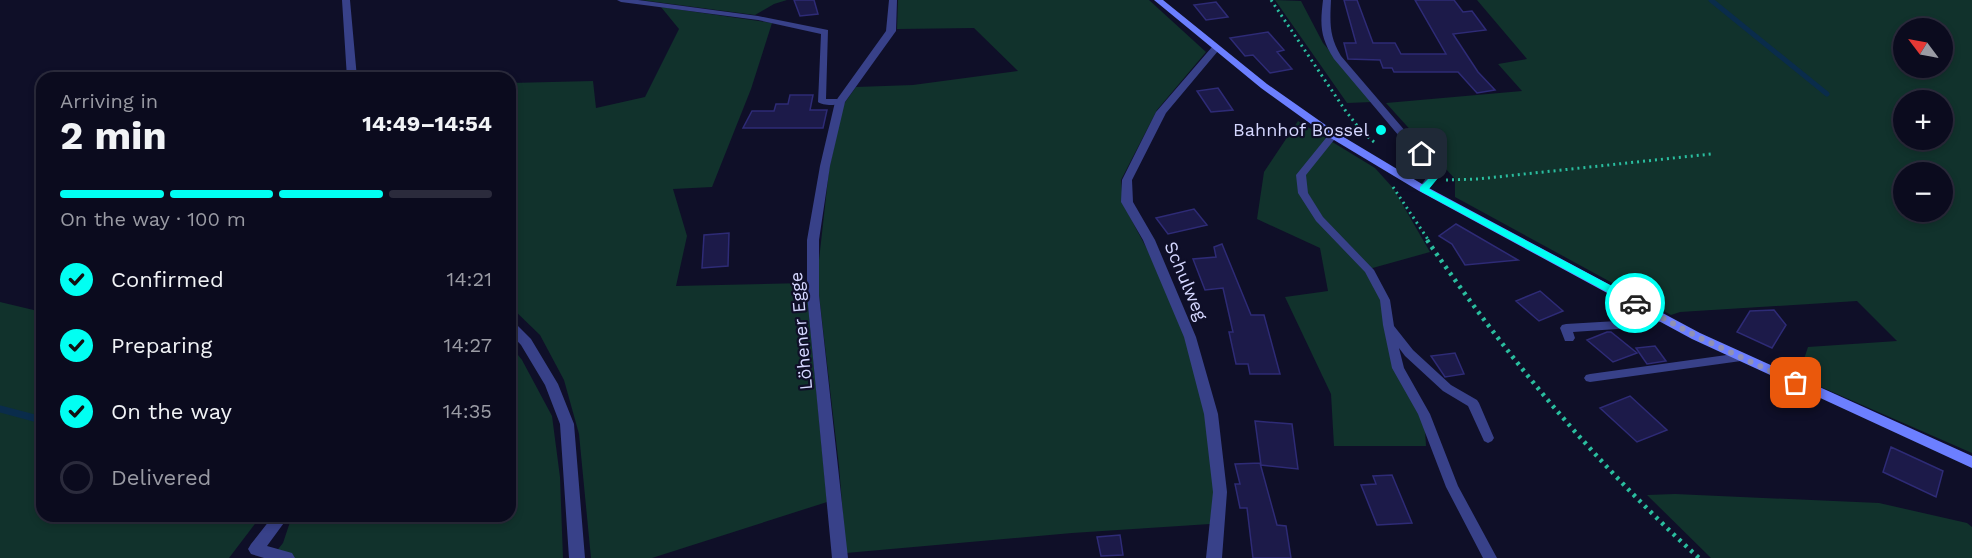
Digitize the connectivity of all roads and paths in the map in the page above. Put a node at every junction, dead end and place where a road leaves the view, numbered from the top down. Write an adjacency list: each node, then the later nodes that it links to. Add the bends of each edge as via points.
1 (346, 0): 8 (street)
2 (621, 0): 9 (lane, via 758,18 825,32 822,102)
3 (893, 0): 9 (street, Löhener Egge, via 891,32)
4 (1158, 0): 7 (main road)
5 (1271, 0): 10 (path)
6 (1327, 0): 13 (street, via 1328,42 1422,154)
7 (1215, 49): 11 (main road); 29 (street, Schulweg, via 1161,112 1127,180 1127,202 1149,240 1190,337 1211,414 1220,492)
8 (352, 72)
9 (840, 102): 28 (street, Löhener Egge, via 813,240 813,295)
10 (1362, 132)
11 (1333, 135): 15 (main road); 17 (lane, via 1301,175 1303,193 1319,219 1369,270 1384,300)
12 (1711, 154): 13 (path, via 1478,179)
13 (1433, 178): 15 (street)
14 (1389, 181): 31 (path, via 1478,311 1552,406 1625,488)
15 (1423, 189): 16 (main road)
16 (1662, 318): 19 (lane, via 1566,328); 20 (main road)
17 (1388, 325): 22 (lane, via 1409,353 1447,388 1473,402); 30 (lane, via 1398,368 1424,414 1452,488)
18 (516, 331): 27 (street, via 551,384 567,424)
19 (1569, 338)
20 (1741, 357): 21 (lane); 23 (main road)
21 (1590, 378)
22 (1488, 438)
23 (1972, 462)
24 (277, 522): 25 (street)
25 (253, 554): 26 (street)
26 (286, 558)
27 (577, 558)
28 (840, 558)
29 (1214, 558)
30 (1490, 558)
31 (1699, 558)

